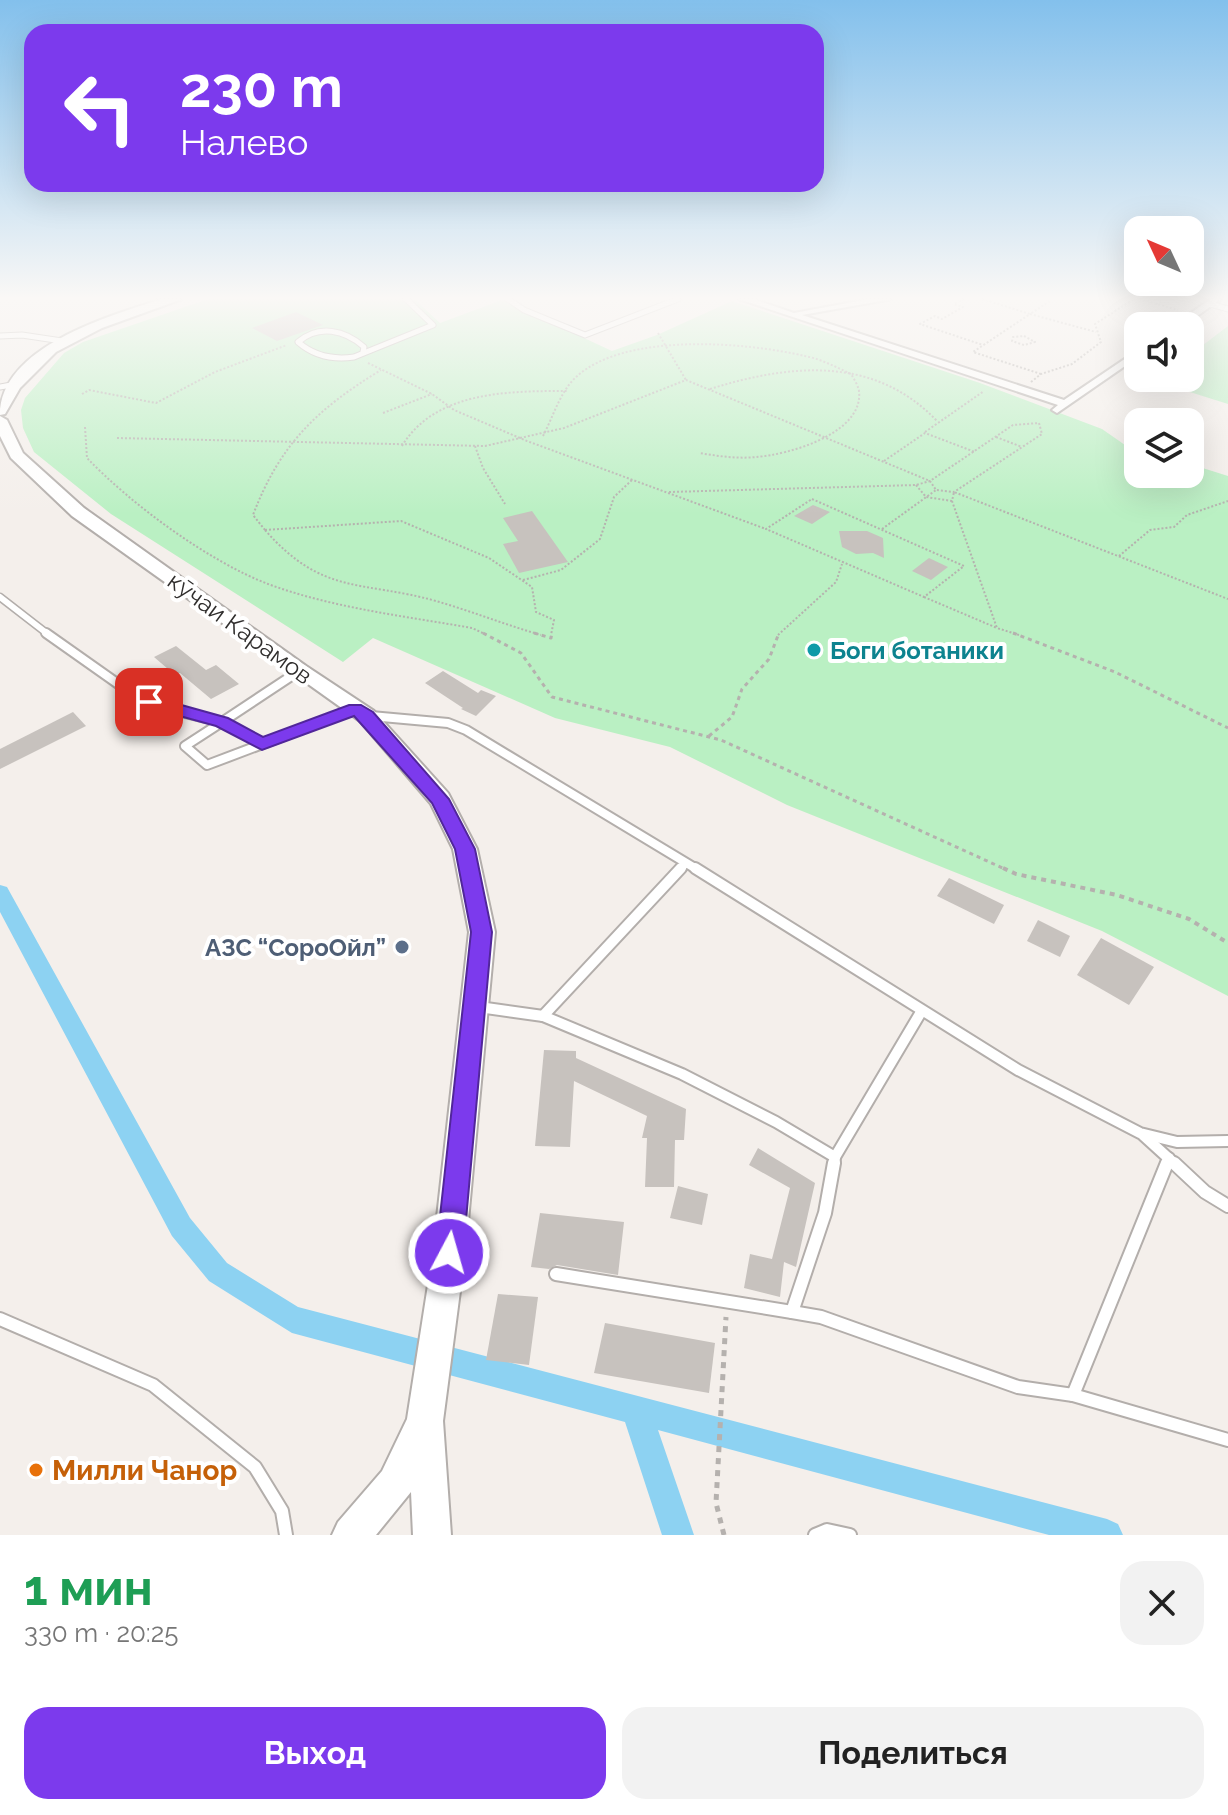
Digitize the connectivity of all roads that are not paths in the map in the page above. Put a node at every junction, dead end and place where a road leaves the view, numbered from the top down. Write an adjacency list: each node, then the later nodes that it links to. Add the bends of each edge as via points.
1 (24, 371): 4 (main road)
2 (967, 371): 5 (street)
3 (1113, 371): 5 (street)
4 (6, 386): 6 (main road)
5 (1066, 404): 7 (street)
6 (0, 411)
7 (1055, 412)
8 (0, 420): 10 (main road, кӯчаи Карамов, via 16,455 78,512)
9 (0, 597): 12 (lane, via 108,679 149,702)
10 (299, 671): 11 (main road, кӯчаи Карамов); 12 (lane)
11 (361, 712): 13 (lane); 14 (lane, via 466,730); 15 (main road, кӯчаи Карамов, via 440,799 465,849 482,932)
12 (222, 722): 13 (lane); 13 (lane, via 185,746 204,764)
13 (262, 744)
14 (685, 864): 16 (lane); 17 (lane)
15 (474, 1007): 17 (lane); 27 (main road, кӯчаи Карамов, via 449,1253)
16 (921, 1012): 18 (lane); 20 (lane)
17 (543, 1016): 20 (lane, via 682,1074)
18 (1140, 1133): 19 (lane, via 1177,1142); 21 (lane)
19 (1228, 1141)
20 (835, 1157): 24 (lane, via 825,1213)
21 (1169, 1158): 22 (lane); 26 (lane)
22 (1228, 1206)
23 (556, 1274): 24 (lane)
24 (792, 1312): 26 (lane, via 821,1317 1018,1387)
25 (0, 1319): 29 (lane, via 153,1385 255,1467 282,1511)
26 (1073, 1395): 28 (lane)
27 (425, 1421): 30 (main road, кӯчаи Карамов, via 395,1484); 31 (main road, кӯчаи Карамов)
28 (1228, 1440)
29 (286, 1535)
30 (351, 1535)
31 (432, 1535)
32 (815, 1535): 33 (lane, via 827,1530)
33 (850, 1535)

